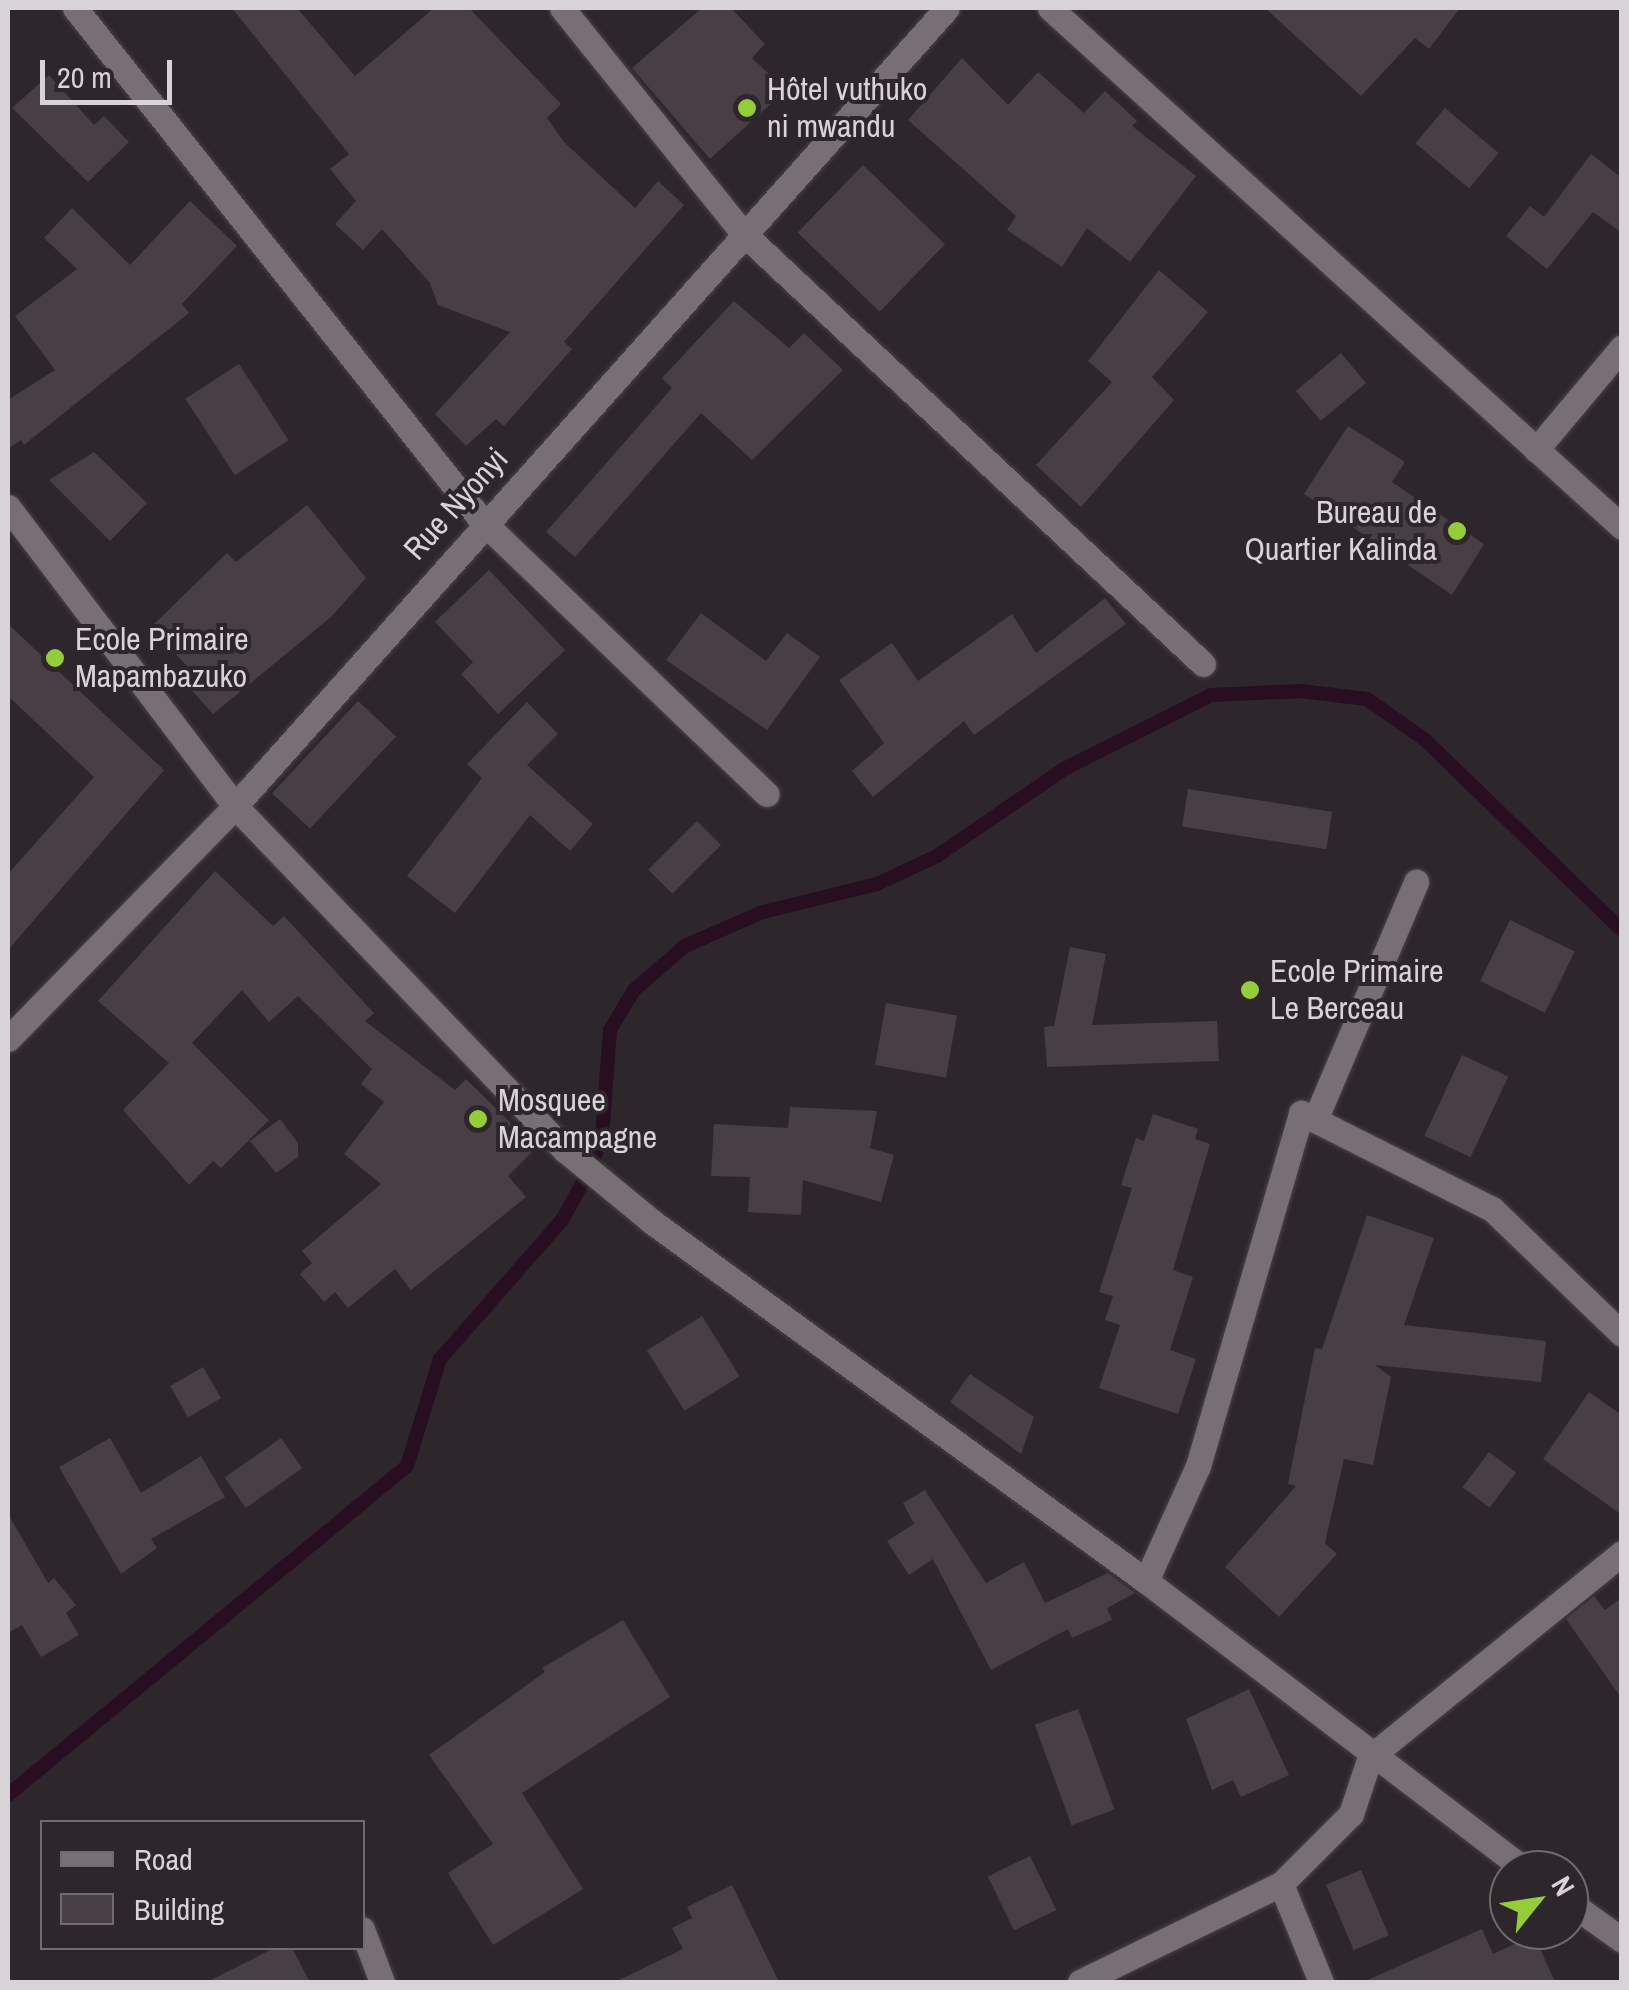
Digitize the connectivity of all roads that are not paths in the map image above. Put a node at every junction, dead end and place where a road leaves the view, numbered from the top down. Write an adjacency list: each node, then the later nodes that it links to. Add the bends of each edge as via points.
1 (75, 8): 9 (street)
2 (562, 8): 5 (street)
3 (948, 8): 5 (street, Rue Nyonyi)
4 (1050, 8): 7 (street)
5 (744, 234): 9 (street, Rue Nyonyi); 11 (street)
6 (1622, 347): 7 (street)
7 (1536, 450): 10 (street)
8 (8, 507): 13 (street)
9 (483, 522): 12 (street); 13 (street, Rue Nyonyi)
10 (1622, 527)
11 (1203, 664)
12 (767, 794)
13 (235, 806): 15 (street, Rue Nyonyi); 19 (street, via 565,1150)
14 (1416, 882): 16 (street)
15 (8, 1040)
16 (1315, 1120): 17 (street, via 1492,1209); 19 (street, via 1301,1112 1198,1466)
17 (1622, 1334)
18 (1622, 1553): 20 (street)
19 (1146, 1582): 20 (street)
20 (1370, 1758): 21 (street); 22 (street, via 1350,1814)
21 (1498, 1850)
22 (1281, 1884): 27 (street); 28 (street)
23 (1589, 1916): 25 (street)
24 (365, 1937): 26 (street)
25 (1622, 1940)
26 (382, 1982)
27 (1080, 1982)
28 (1321, 1982)

